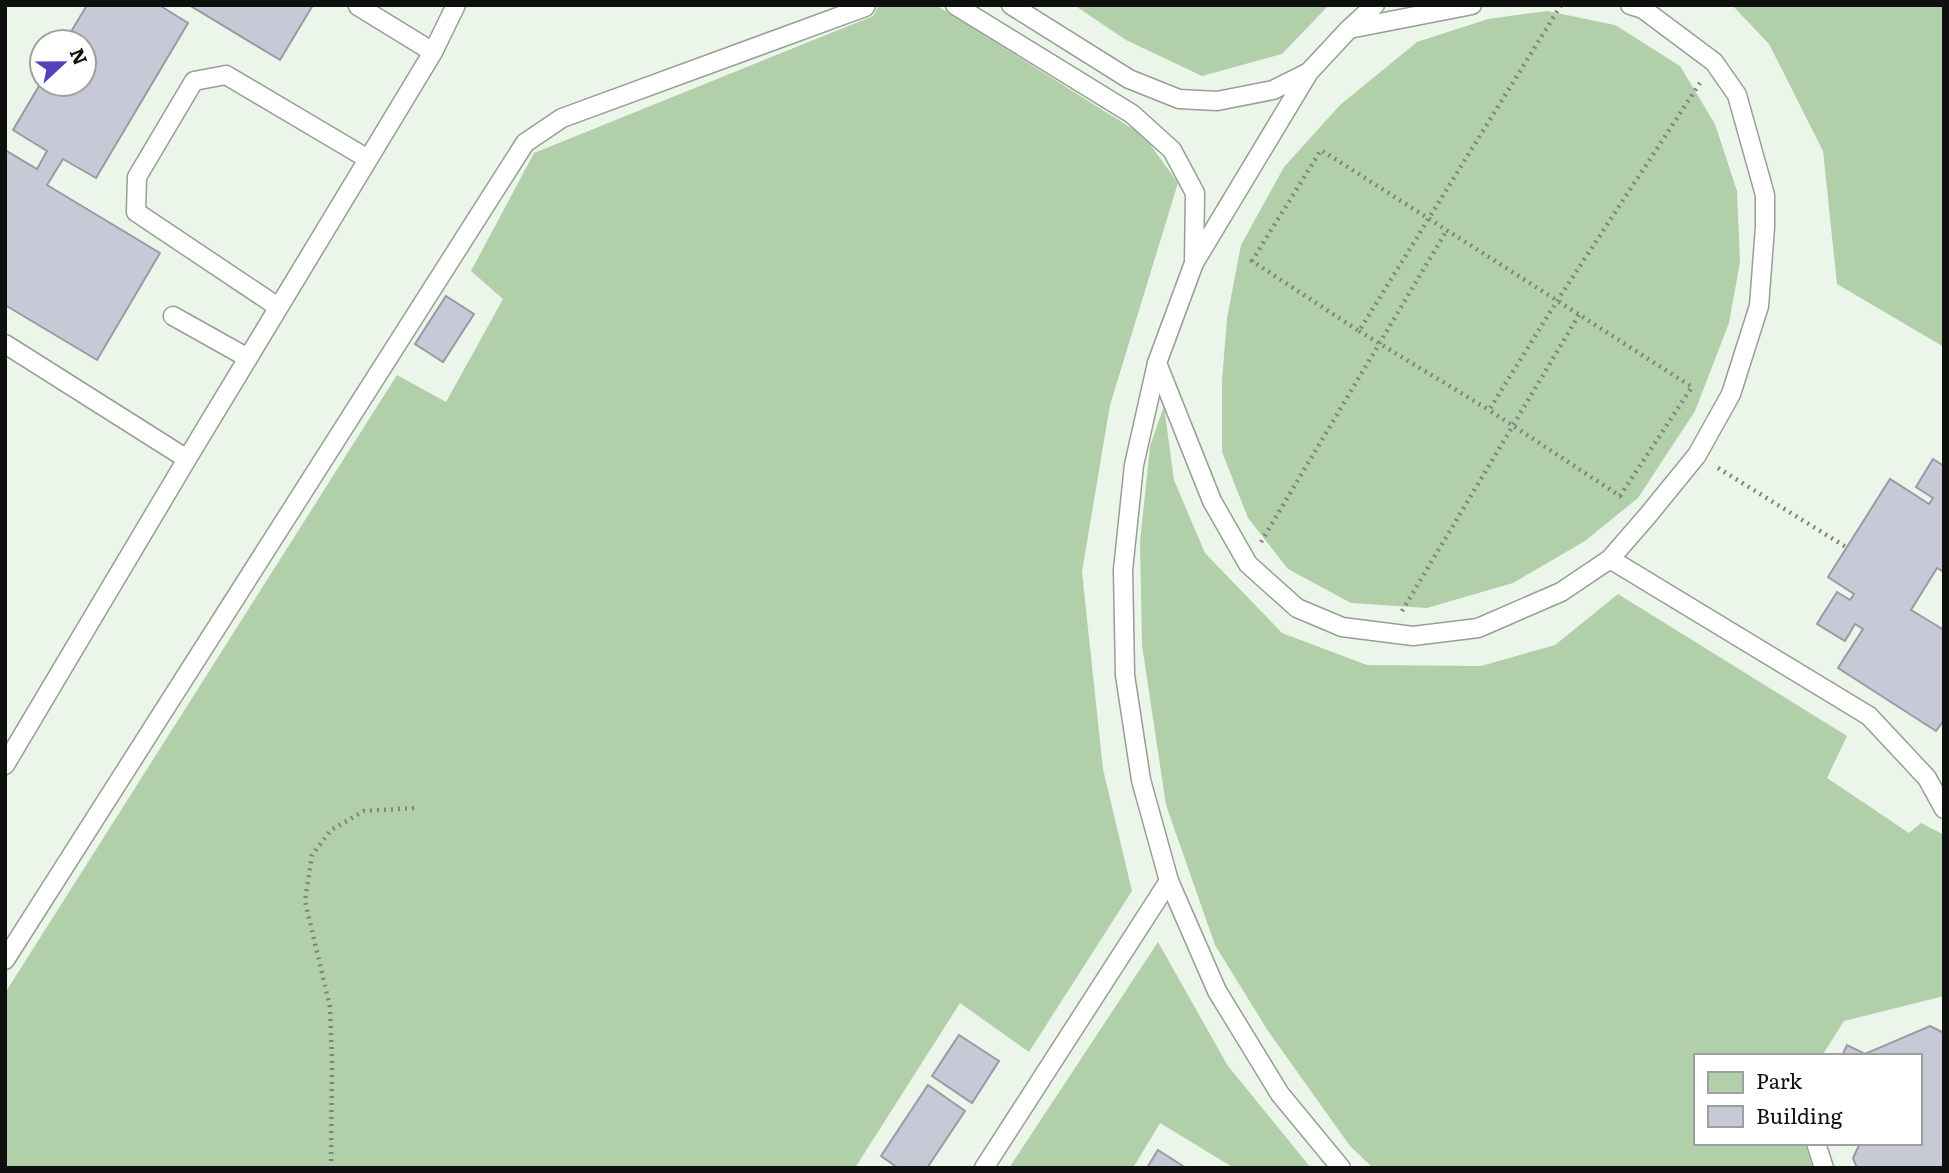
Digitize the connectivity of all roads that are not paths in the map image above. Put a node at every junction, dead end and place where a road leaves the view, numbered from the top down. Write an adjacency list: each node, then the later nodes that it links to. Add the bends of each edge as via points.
1 (456, 5): 10 (lane)
2 (866, 5): 25 (lane, via 562,118 526,143)
3 (955, 5): 13 (lane, via 1132,114 1172,150 1195,193)
4 (1011, 5): 11 (lane, via 1129,79 1179,99 1217,101 1273,90)
5 (1375, 5): 9 (lane)
6 (1472, 5): 9 (lane)
7 (1630, 5): 20 (lane, via 1643,9 1714,62 1737,95 1765,195 1765,228 1759,306 1731,394 1697,455)
8 (358, 6): 10 (lane)
9 (1349, 29): 11 (lane)
10 (433, 52): 12 (lane)
11 (1309, 72): 13 (lane)
12 (368, 159): 14 (lane); 14 (lane, via 226,75 194,82 137,177 136,212)
13 (1194, 263): 18 (lane)
14 (278, 307): 17 (lane)
15 (173, 316): 17 (lane)
16 (5, 344): 19 (lane)
17 (247, 358): 19 (lane)
18 (1157, 363): 20 (lane, via 1212,501 1248,564 1297,608 1342,627 1413,636 1478,628 1561,592); 24 (lane, via 1134,465 1123,570 1125,675 1141,780)
19 (187, 459): 21 (lane)
20 (1610, 559): 22 (lane, via 1869,716)
21 (5, 765)
22 (1935, 779): 23 (lane)
23 (1944, 809)
24 (1169, 881): 27 (lane); 28 (lane, via 1217,991 1280,1094)
25 (5, 960)
26 (1817, 1145): 29 (lane)
27 (984, 1168)
28 (1341, 1168)
29 (1824, 1168)

